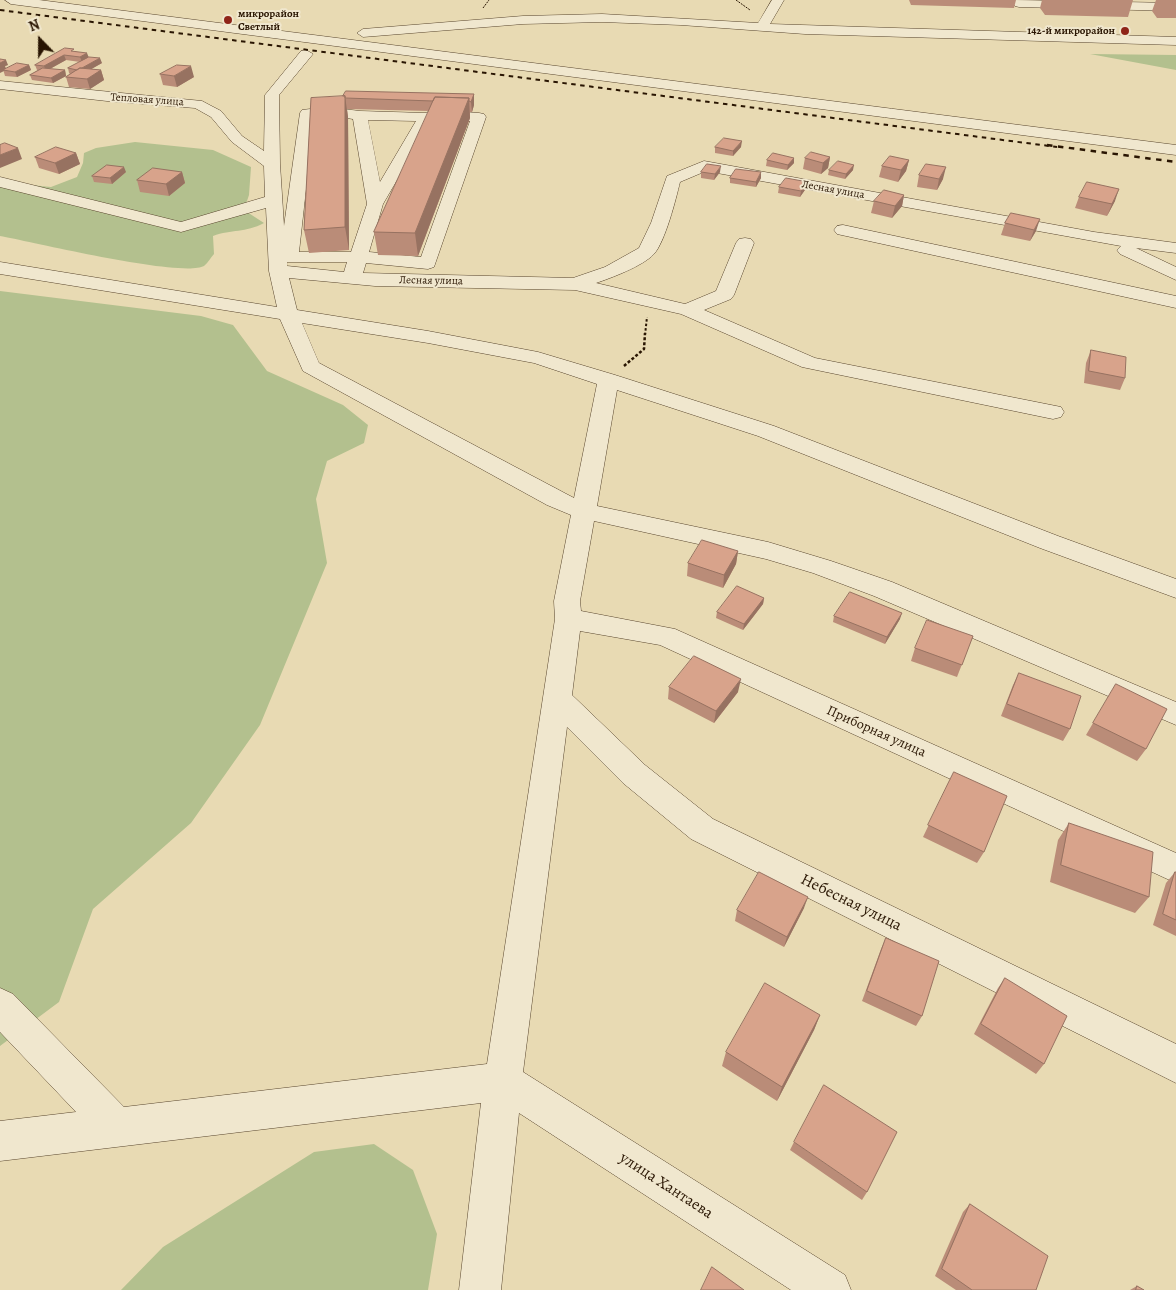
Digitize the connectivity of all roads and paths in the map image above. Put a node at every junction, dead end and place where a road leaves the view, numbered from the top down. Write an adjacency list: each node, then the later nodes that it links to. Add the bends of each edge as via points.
1 (11, 0): 9 (street)
2 (778, 0): 7 (street)
3 (1017, 1): 5 (street); 8 (street)
4 (498, 7): 6 (street)
5 (1176, 7)
6 (485, 22): 7 (street, via 602,18); 9 (street); 12 (street, via 446,41 449,50)
7 (762, 27): 8 (street)
8 (1045, 37): 10 (street)
9 (312, 38): 12 (street)
10 (1176, 41)
11 (306, 54): 19 (street, via 272,95)
12 (464, 58): 16 (street)
13 (0, 85): 19 (street, Тепловая улица, via 204,106 217,113 237,139)
14 (360, 115): 15 (street); 17 (street); 27 (street, via 327,111 307,113 290,257)
15 (426, 117): 18 (street); 27 (street, via 436,114 479,117 428,263)
16 (1176, 150)
17 (367, 158): 18 (street); 22 (street)
18 (402, 158): 22 (street)
19 (272, 164): 21 (street)
20 (0, 182): 21 (street, via 181,227)
21 (274, 200): 29 (street)
22 (375, 204): 27 (street)
23 (844, 230): 34 (street)
24 (1094, 237): 26 (street, Лесная улица); 30 (street); 32 (street, Лесная улица, via 704,166 673,179 660,224 647,251 612,271)
25 (745, 243): 35 (street, via 724,295)
26 (1176, 248)
27 (358, 257): 31 (street)
28 (0, 268): 36 (street)
29 (278, 271): 31 (street, Лесная улица); 36 (street)
30 (1176, 274)
31 (352, 278): 32 (street, Лесная улица)
32 (575, 284): 33 (street)
33 (648, 301): 35 (street); 37 (path, via 644,349)
34 (1176, 302)
35 (687, 310): 38 (street, via 809,363)
36 (289, 316): 37 (street, via 538,358); 39 (street, via 310,367 555,500)
37 (608, 379): 39 (street); 40 (street, via 766,431)
38 (1053, 412)
39 (583, 510): 41 (street, via 568,600); 43 (street, via 768,551 822,567 883,589)
40 (1176, 589)
41 (568, 619): 42 (street); 44 (street, Приборная улица, via 665,636)
42 (556, 698): 46 (street, Небесная улица, via 634,774 702,829); 47 (street)
43 (1176, 714)
44 (1176, 868)
45 (0, 1006): 48 (street)
46 (1176, 1064)
47 (503, 1081): 48 (street); 50 (street); 51 (street, улица Хантаева)
48 (117, 1127): 49 (street)
49 (0, 1141)
50 (480, 1290)
51 (830, 1290)

